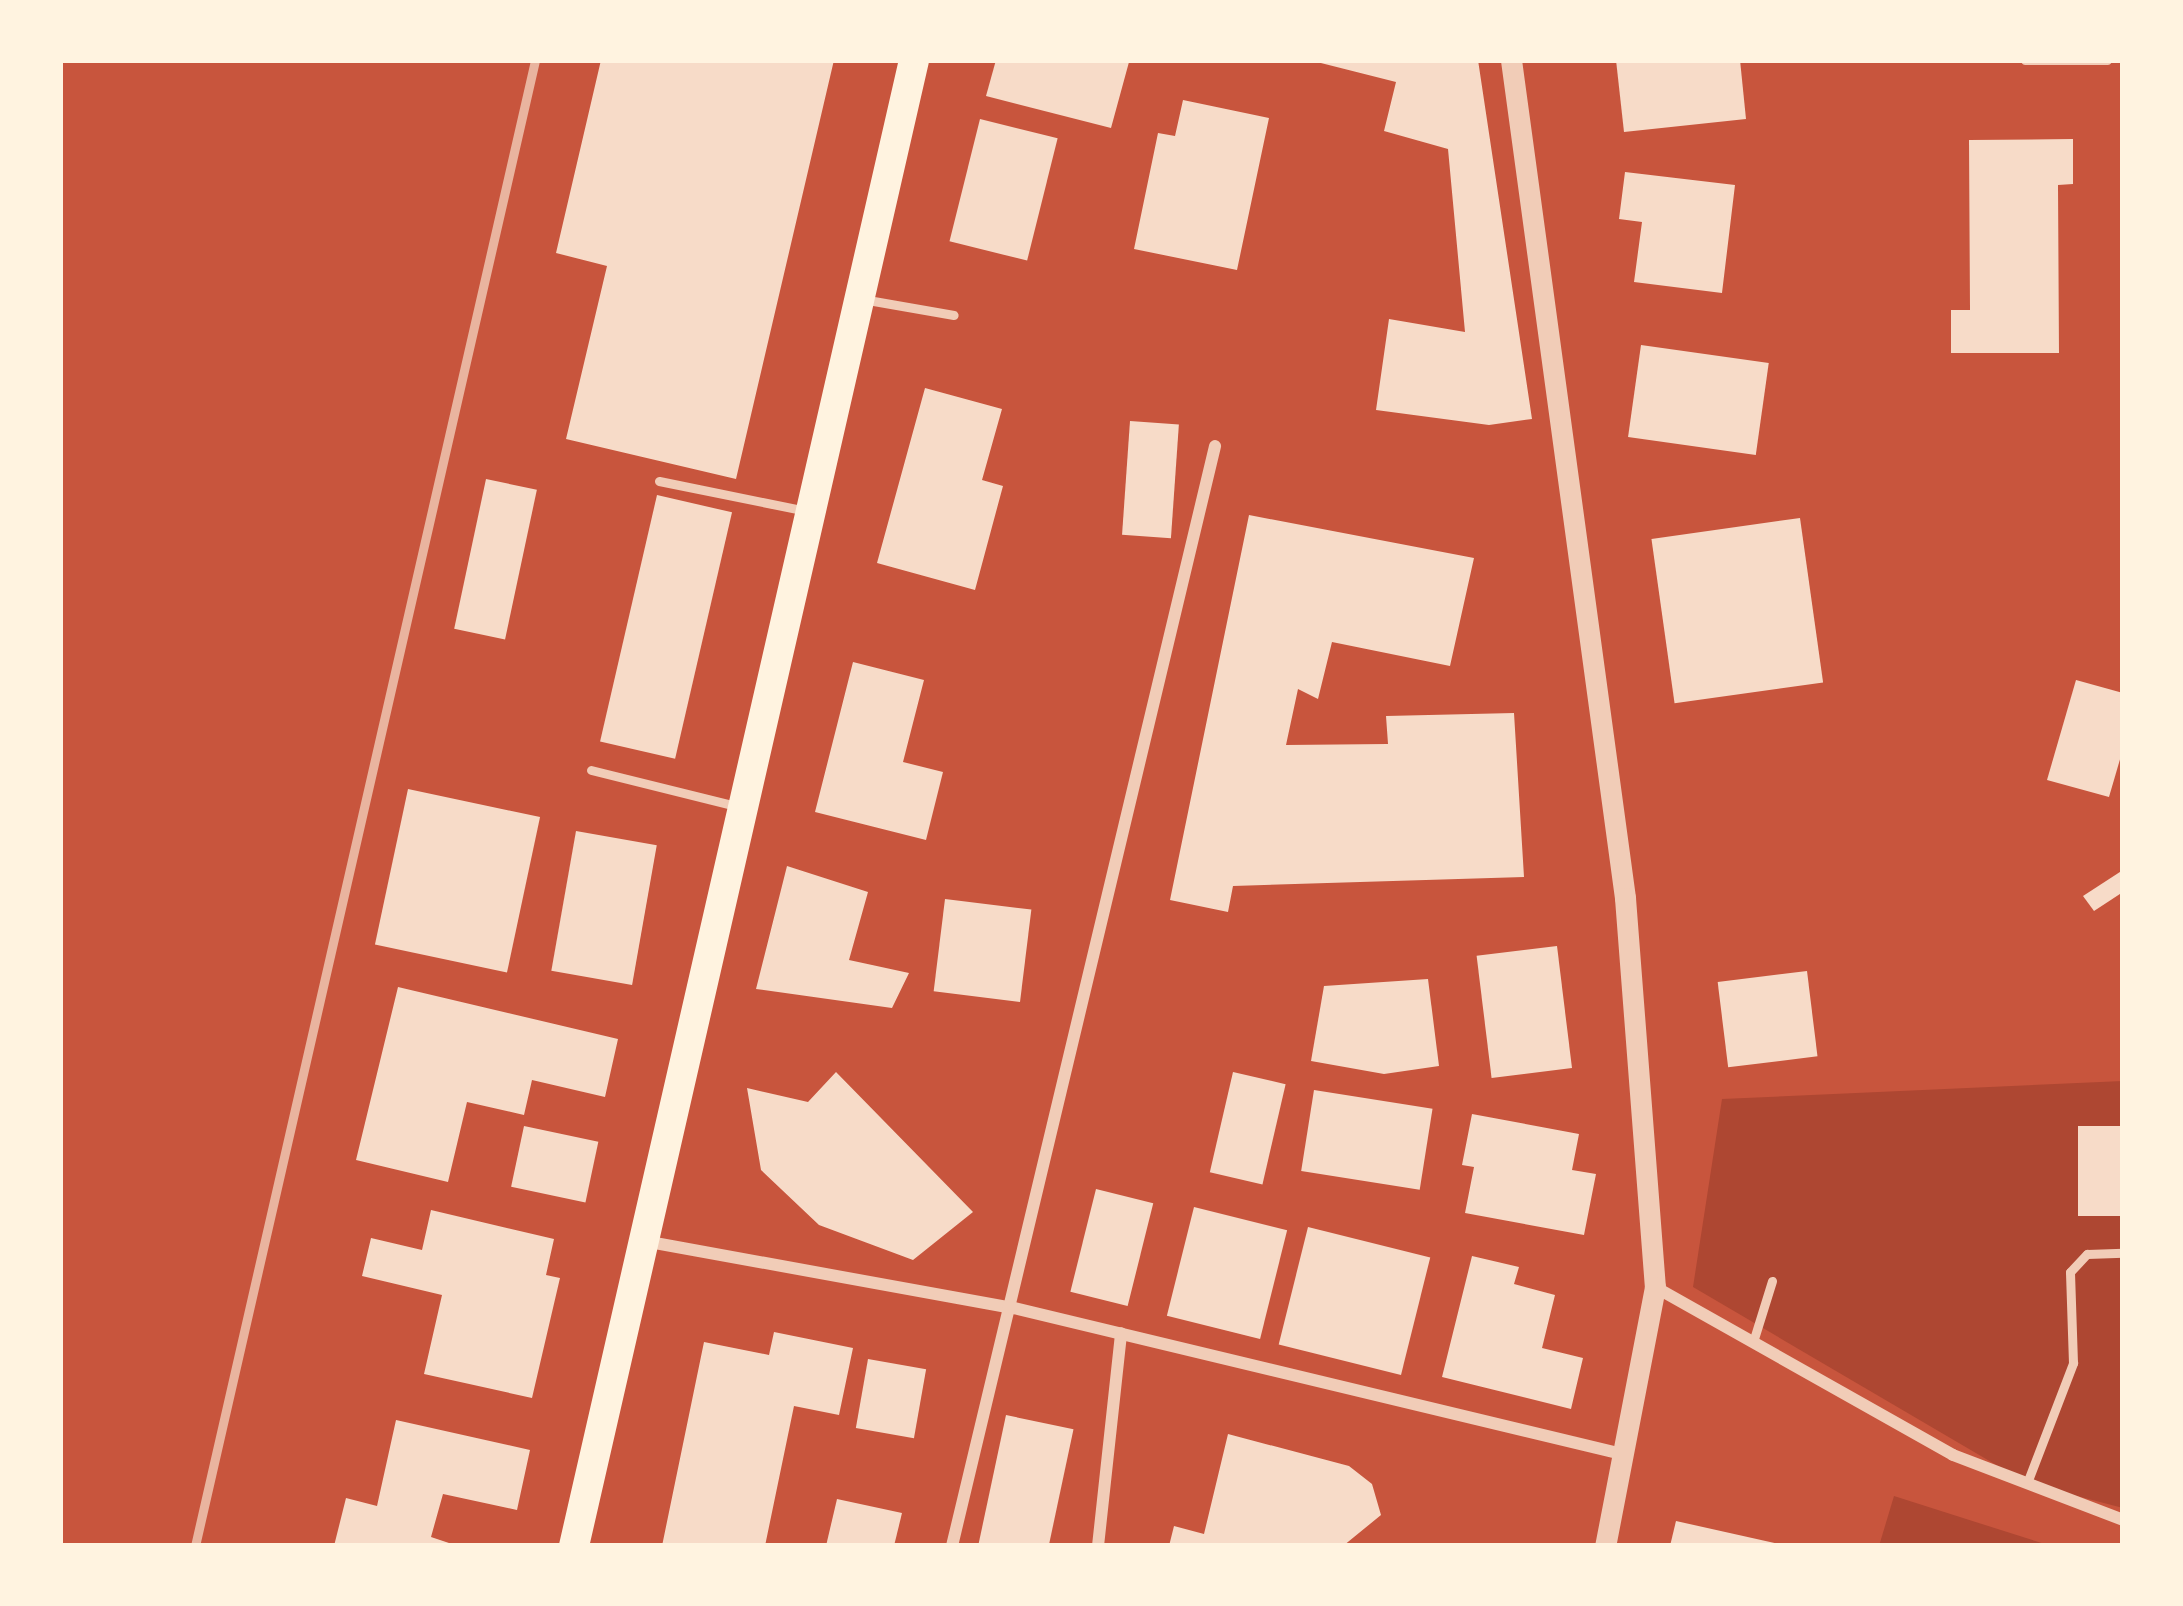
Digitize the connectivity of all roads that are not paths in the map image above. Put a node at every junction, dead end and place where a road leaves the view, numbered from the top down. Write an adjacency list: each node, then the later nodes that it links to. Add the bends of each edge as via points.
1 (914, 60): 5 (main road)
2 (1511, 60): 15 (street, via 1625,898)
3 (2025, 60): 4 (lane)
4 (2107, 60)
5 (857, 298): 6 (lane); 9 (main road)
6 (954, 315)
7 (1215, 446): 16 (street)
8 (658, 481): 9 (lane)
9 (812, 512): 11 (main road)
10 (591, 770): 11 (lane)
11 (743, 808): 12 (main road)
12 (643, 1240): 16 (street); 22 (main road)
13 (2123, 1252): 20 (lane, via 2087,1254 2070,1272 2073,1363)
14 (1772, 1281): 18 (lane)
15 (1655, 1286): 18 (street); 19 (street)
16 (1014, 1308): 17 (street); 23 (street)
17 (1121, 1333): 19 (street); 24 (street)
18 (1754, 1342): 20 (street, via 1953,1455)
19 (1627, 1455): 25 (street)
20 (2026, 1483): 21 (street)
21 (2123, 1520)
22 (574, 1546)
23 (952, 1546)
24 (1098, 1546)
25 (1605, 1546)

